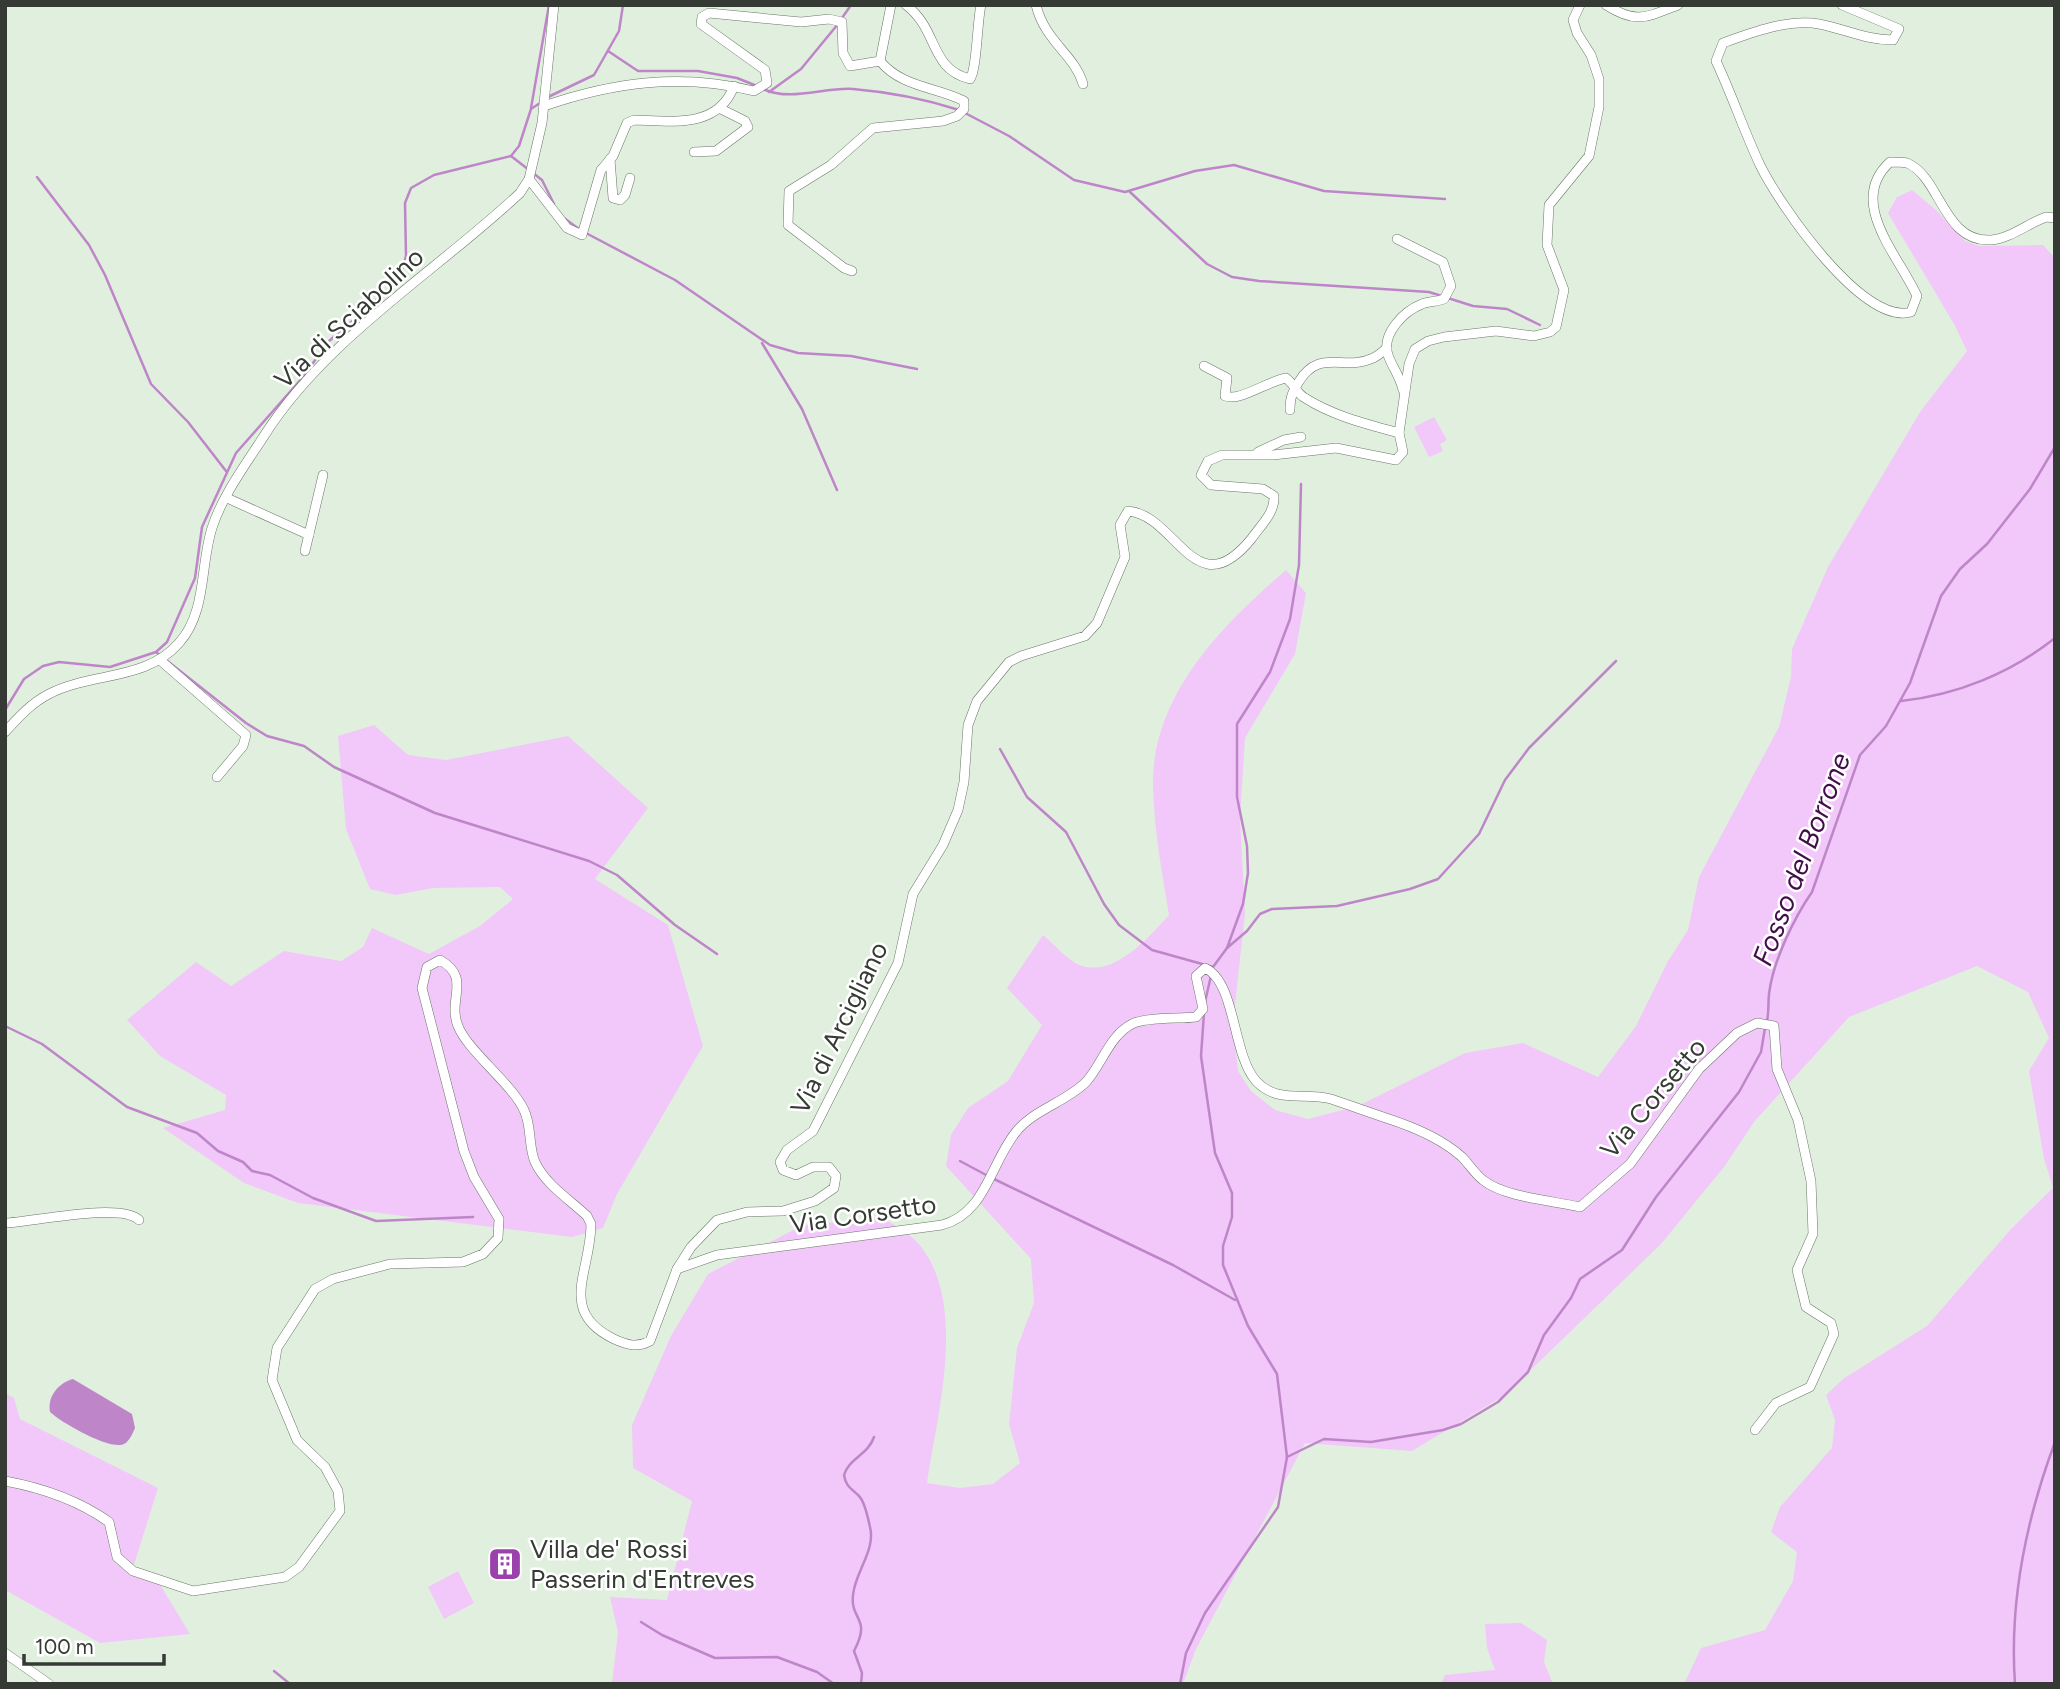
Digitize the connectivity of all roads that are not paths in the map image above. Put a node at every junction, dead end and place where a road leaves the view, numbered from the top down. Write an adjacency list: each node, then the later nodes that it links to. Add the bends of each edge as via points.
1 (554, 5): 13 (street, Via di Sciabolino)
2 (891, 5): 10 (street)
3 (906, 5): 4 (street, via 929,30 944,66 955,76 970,79 976,71)
4 (981, 5)
5 (1036, 5): 11 (street, via 1045,32)
6 (1580, 5): 25 (street, via 1573,20 1599,79 1599,107 1589,156 1549,205 1547,245 1564,290 1556,327 1534,336 1496,331 1428,341 1411,355)
7 (1606, 5): 8 (street, via 1627,18 1646,17)
8 (1678, 5)
9 (1842, 5): 19 (street, via 1899,29 1893,40 1864,38 1817,23 1785,26 1723,43 1716,61 1764,172 1834,268 1876,306 1900,316 1911,313 1917,296 1874,214 1873,189 1890,162 1907,163 1957,227 1975,239 1992,240 2046,217)
10 (880, 61): 12 (street, via 850,66 843,52 842,22 709,13 701,24 765,70 767,83 754,91); 21 (street, via 911,83 964,101 964,109 943,121 873,128 831,165 789,191 788,225)
11 (1083, 84)
12 (734, 86): 13 (street, via 627,83); 14 (street)
13 (544, 106): 18 (street, Via di Sciabolino)
14 (721, 109): 15 (street, via 748,127 716,151); 16 (street, via 677,121 630,121)
15 (694, 152)
16 (611, 159): 17 (street, via 613,198 620,200 625,195); 18 (street, via 599,176 582,235 567,228)
17 (630, 178)
18 (529, 179): 31 (street, Via di Sciabolino, via 518,196 349,340 301,388 264,435)
19 (2055, 218)
20 (1396, 239): 22 (street, via 1443,261 1451,286 1444,299 1406,312 1392,330)
21 (852, 271)
22 (1387, 348): 24 (street, via 1372,359 1312,366); 25 (street)
23 (1204, 366): 24 (street, via 1227,378 1225,396 1230,398 1240,399 1267,382 1286,378)
24 (1296, 386): 26 (street, via 1290,394); 27 (street, via 1301,396 1322,407)
25 (1405, 398): 27 (street)
26 (1290, 410)
27 (1399, 433): 29 (street, Via di Arcigliano, via 1403,452 1396,460 1336,448)
28 (1301, 436): 29 (street)
29 (1250, 455): 39 (street, Via di Arcigliano, via 1218,455 1201,471 1211,485 1263,489 1274,496 1271,512 1237,556 1220,565 1205,562 1141,514 1128,511 1120,525 1125,557 1097,623 1085,636 1009,662 977,701 968,725 958,810 914,894 898,963 813,1131 787,1150 780,1162 783,1170 796,1175 813,1167 829,1167 836,1176 834,1188 815,1201 783,1211 747,1212 717,1220)
30 (323, 475): 32 (street)
31 (227, 498): 32 (street); 34 (street, Via di Sciabolino, via 212,528 195,615 185,636)
32 (309, 535): 33 (street)
33 (305, 551)
34 (160, 660): 35 (street, Via di Sciabolino, via 51,693); 36 (street, via 246,734 243,746)
35 (5, 732)
36 (217, 777)
37 (139, 1220): 38 (street, via 101,1213)
38 (5, 1223)
39 (677, 1269): 40 (street, Via Corsetto, via 717,1255 961,1220 1016,1130 1084,1083 1105,1058 1116,1035 1134,1023 1196,1017 1203,1009 1196,976 1205,968 1221,985 1254,1079 1268,1091 1276,1096 1328,1098 1395,1121 1461,1156 1484,1182 1580,1207 1630,1164 1699,1069 1737,1033 1757,1023 1774,1026 1777,1069 1798,1120 1811,1181 1813,1234 1797,1270 1806,1307 1831,1323 1834,1334 1810,1387 1776,1403); 41 (street, Via di Arcigliano, via 650,1341 642,1346 621,1342 588,1322 580,1296 591,1224 544,1177 535,1162 524,1110 458,1028 454,1007 458,981 452,967 440,960 427,967 422,988 464,1151 499,1219 498,1238 483,1254 463,1262 390,1264 333,1279 316,1289 276,1348 272,1380 288,1422 297,1440 326,1466 338,1490 340,1511 305,1561 285,1577 193,1591 133,1571 117,1557 109,1522 93,1511 51,1491)
40 (1755, 1430)
41 (5, 1481)
42 (5, 1653): 43 (street)
43 (49, 1684)

